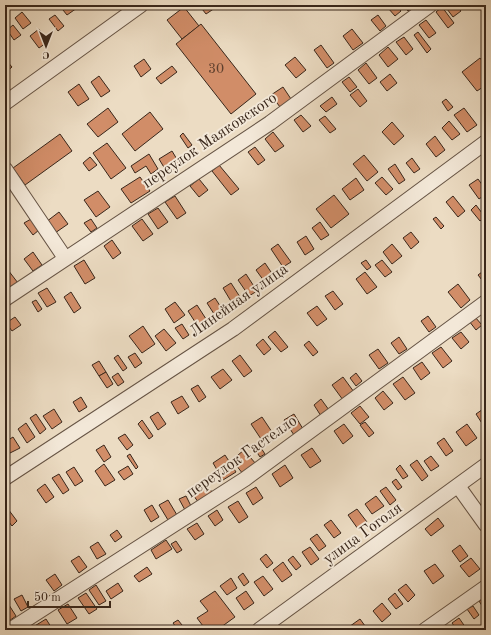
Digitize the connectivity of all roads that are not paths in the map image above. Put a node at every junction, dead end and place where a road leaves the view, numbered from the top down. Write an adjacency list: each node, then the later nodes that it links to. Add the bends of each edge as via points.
1 (142, 5): 3 (street)
2 (430, 5): 6 (street, переулок Маяковского, via 270,123)
3 (5, 103)
4 (486, 142): 10 (street, Линейная улица, via 233,329)
5 (5, 169): 6 (street)
6 (65, 258): 7 (street, переулок Маяковского)
7 (5, 299)
8 (486, 302): 14 (street, переулок Гастелло, via 245,479)
9 (486, 465): 11 (street, улица Гоголя)
10 (5, 478)
11 (458, 486): 12 (street); 15 (street, улица Гоголя)
12 (486, 525)
13 (486, 587): 16 (street)
14 (10, 630)
15 (259, 630)
16 (425, 630)

